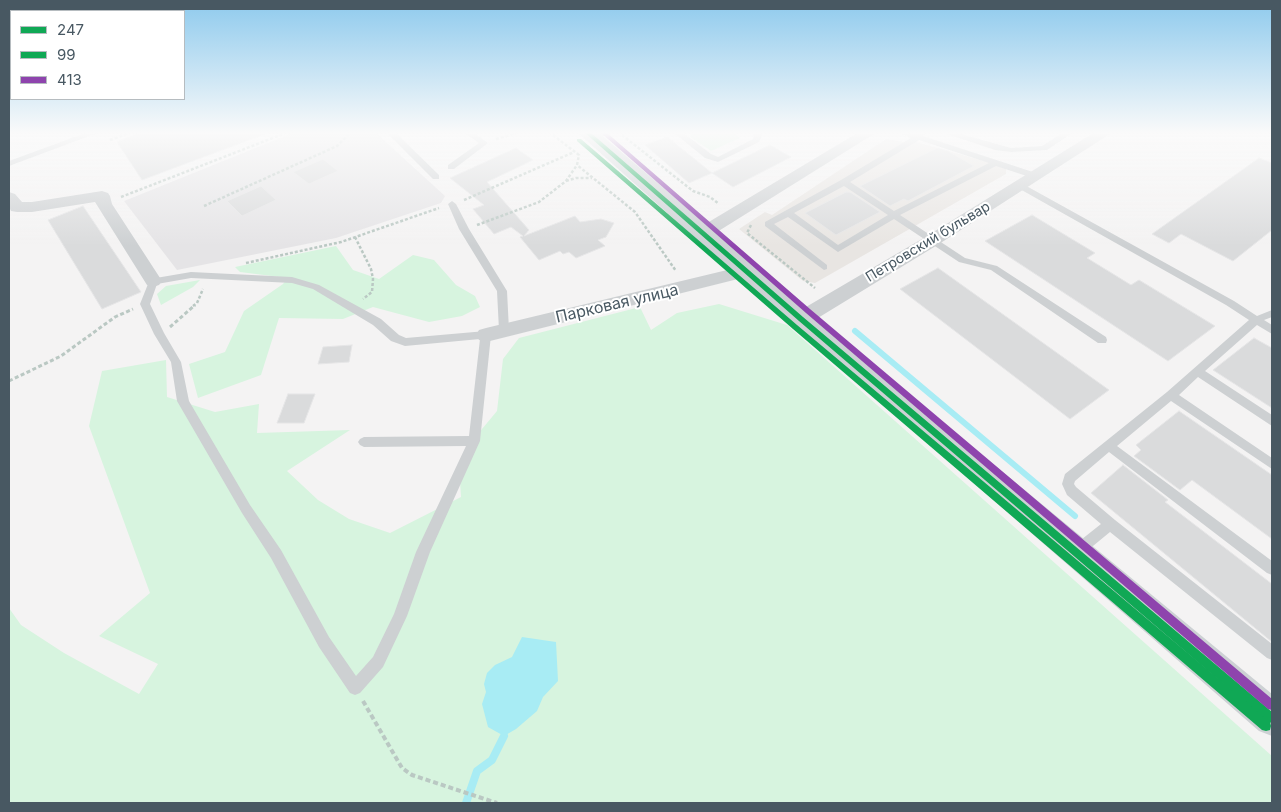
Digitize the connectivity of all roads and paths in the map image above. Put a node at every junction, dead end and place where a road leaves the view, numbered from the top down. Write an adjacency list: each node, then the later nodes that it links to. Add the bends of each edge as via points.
1 (191, 170): 21 (path)
2 (284, 170): 24 (path)
3 (429, 170): 15 (lane)
4 (533, 170): 22 (path)
5 (574, 170): 17 (path)
6 (583, 170): 16 (path)
7 (635, 170): 29 (main road)
8 (667, 170): 23 (path, via 694,191)
9 (807, 170): 29 (street)
10 (864, 170): 18 (lane)
11 (984, 170): 26 (lane)
12 (1019, 170): 14 (lane)
13 (1046, 170): 14 (street, Петровский бульвар)
14 (1036, 176): 19 (street, Петровский бульвар)
15 (436, 177)
16 (592, 178): 17 (path); 37 (path, via 635,212)
17 (566, 181): 28 (path, via 539,202)
18 (844, 182): 25 (lane); 26 (lane)
19 (1022, 186): 31 (street, Петровский бульвар); 43 (lane, via 1117,236)
20 (11, 204): 21 (street, via 32,207 102,196)
21 (104, 204): 36 (street)
22 (452, 204): 28 (lane); 30 (path)
23 (719, 204)
24 (204, 206)
25 (788, 213): 26 (lane, via 838,249); 33 (lane, via 768,224)
26 (894, 216): 31 (lane)
27 (756, 221): 38 (path, via 747,232)
28 (464, 229): 44 (lane, via 502,291)
29 (703, 233): 34 (main road)
30 (355, 237): 32 (path); 40 (path, via 370,268 372,292)
31 (933, 240): 42 (street, Петровский бульвар); 48 (lane, via 962,260 994,268)
32 (238, 264)
33 (824, 267)
34 (748, 271): 37 (street, Парковая улица); 42 (main road)
35 (208, 276): 36 (lane, via 191,275); 40 (lane, via 292,280 316,287); 46 (path, via 198,304)
36 (153, 281): 39 (lane)
37 (688, 287): 44 (street, Парковая улица)
38 (815, 288)
39 (145, 304): 46 (lane); 50 (path, via 115,317 61,356)
40 (352, 306): 47 (lane, via 405,342)
41 (1272, 313): 43 (lane)
42 (801, 319): 58 (main road)
43 (1256, 320): 45 (lane); 49 (lane)
44 (504, 330): 47 (street, Парковая улица)
45 (1272, 330)
46 (159, 334): 61 (lane, via 176,362 184,401 193,419 276,554 324,642)
47 (486, 335): 53 (lane)
48 (1102, 340)
49 (1198, 372): 51 (lane); 52 (lane)
50 (9, 381)
51 (1171, 395): 55 (lane); 56 (lane)
52 (1272, 421)
53 (474, 441): 54 (lane); 61 (lane, via 423,552 400,616 378,662)
54 (364, 442)
55 (1109, 446): 57 (lane, via 1069,478 1068,484 1071,491); 59 (lane)
56 (1272, 464)
57 (1110, 524): 58 (lane); 60 (lane)
58 (1076, 552): 62 (main road)
59 (1272, 569)
60 (1272, 653)
61 (355, 688): 63 (path, via 402,768 412,775)
62 (1272, 718)
63 (497, 803)

